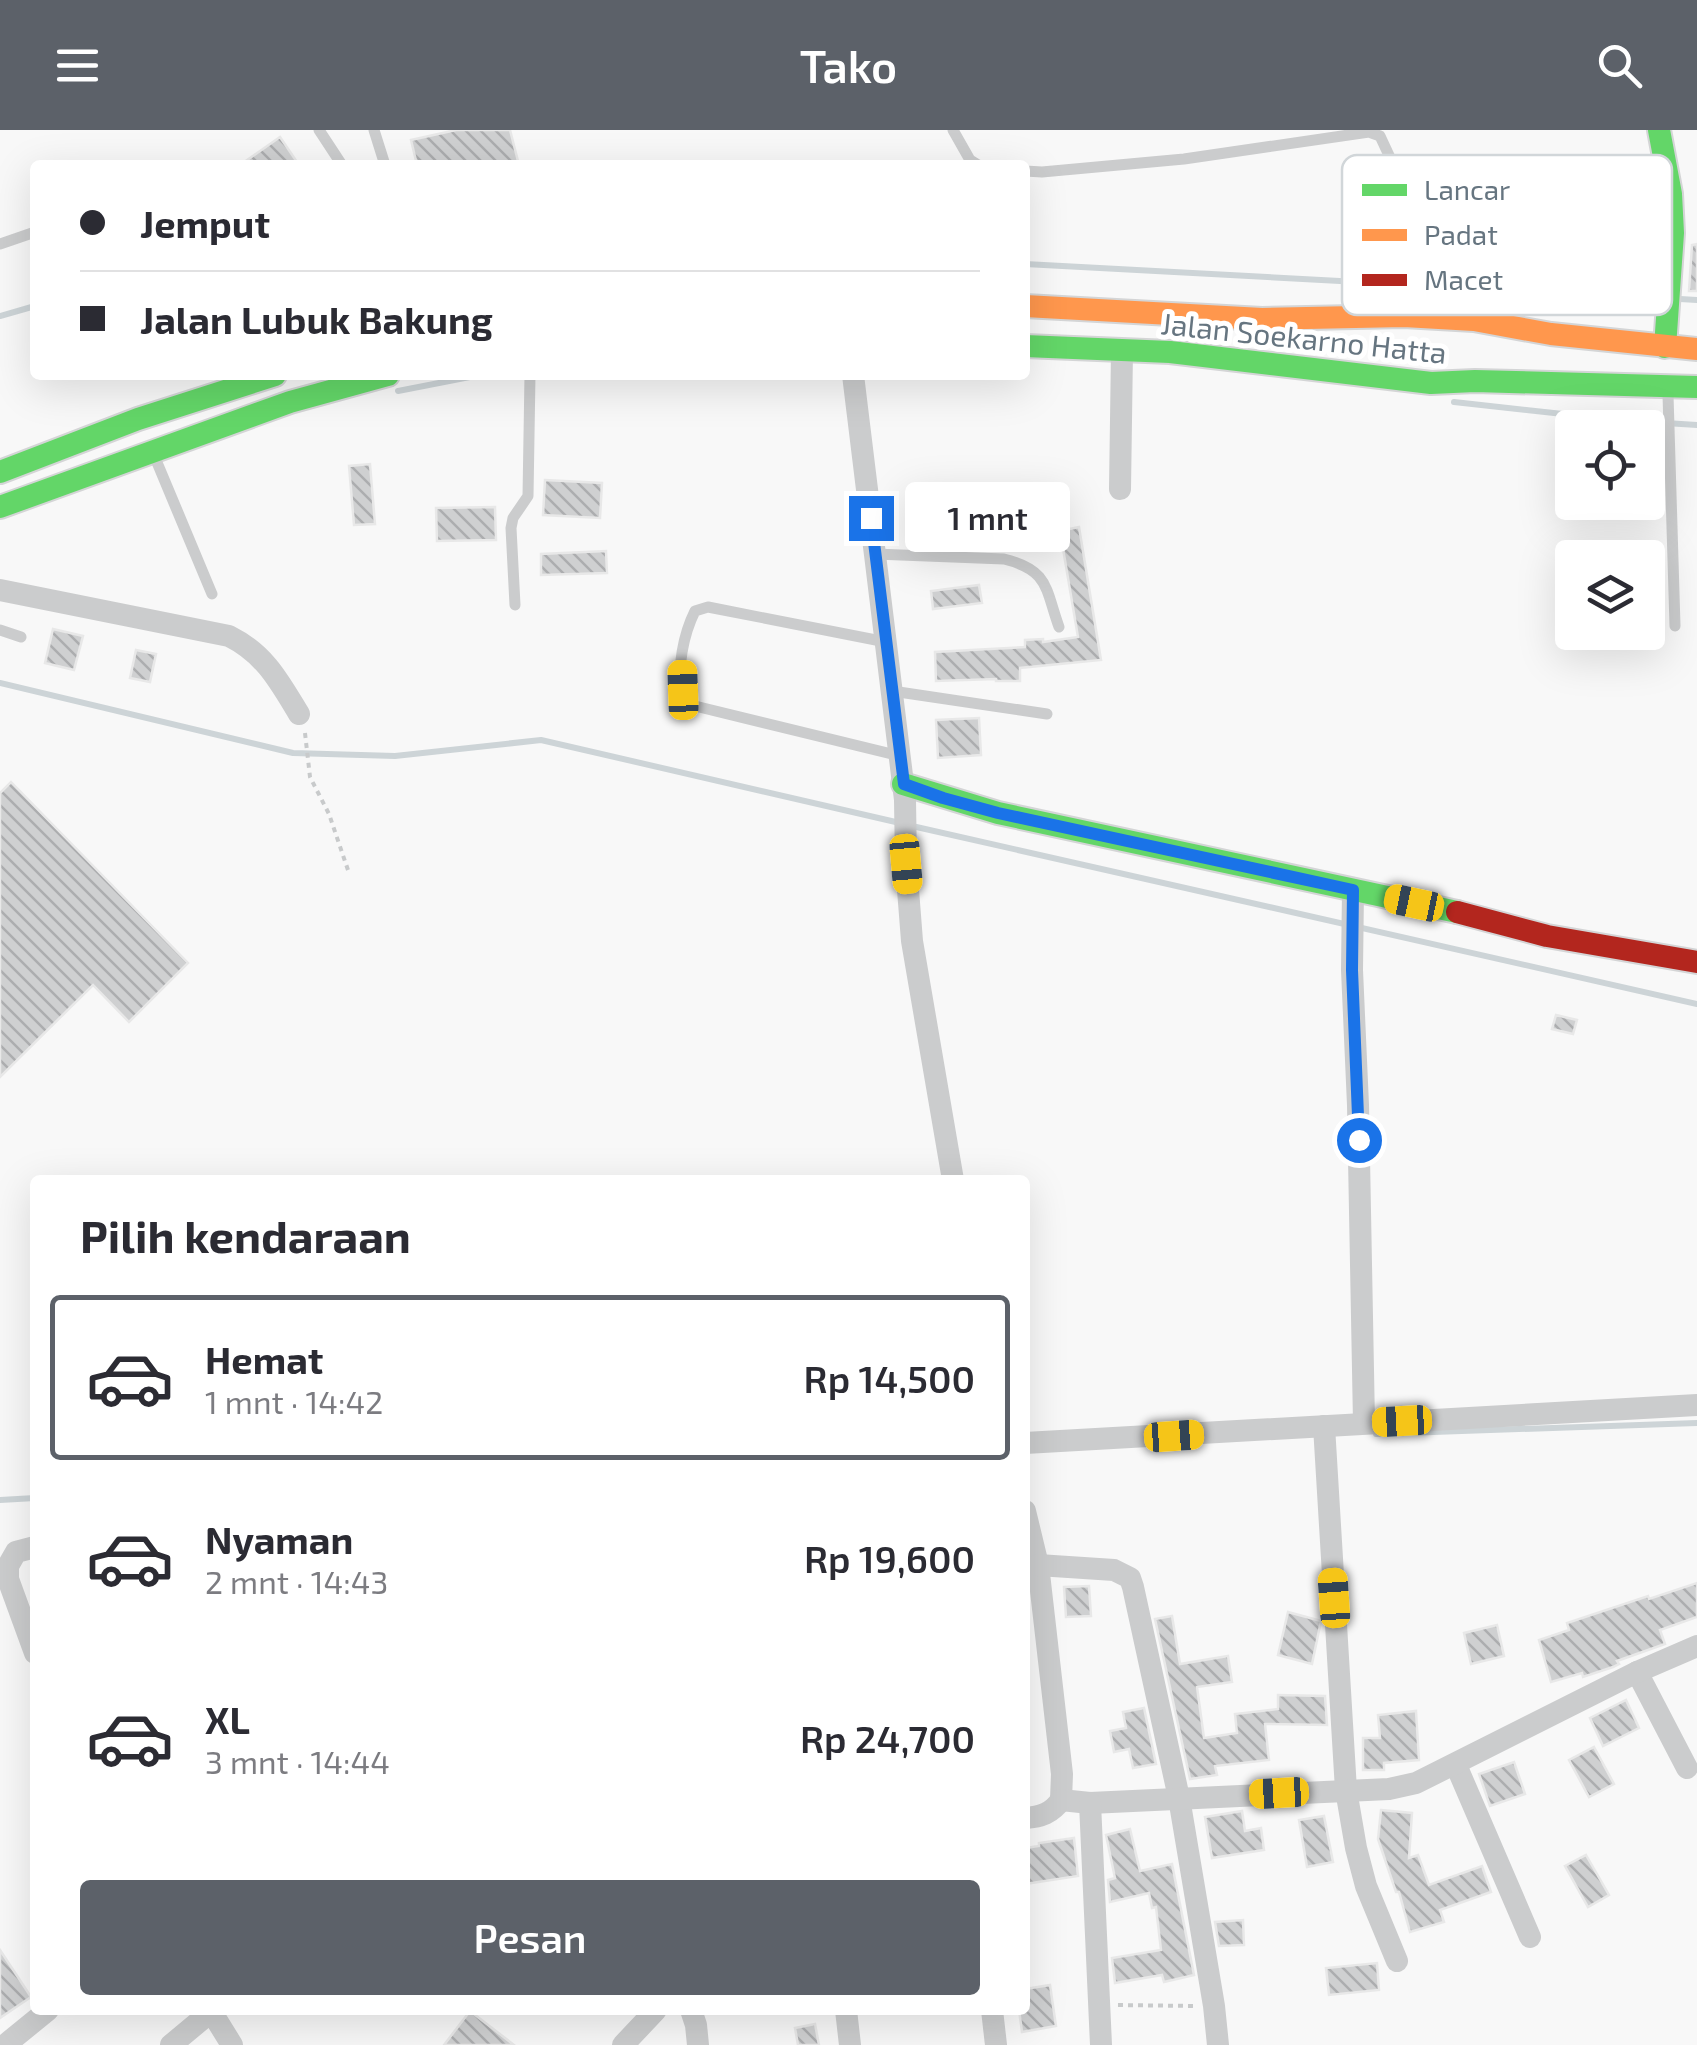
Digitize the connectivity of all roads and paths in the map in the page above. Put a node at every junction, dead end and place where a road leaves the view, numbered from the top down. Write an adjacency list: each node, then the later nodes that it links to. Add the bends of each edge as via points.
1 (318, 130): 7 (lane)
2 (374, 130): 8 (lane)
3 (953, 130): 9 (lane)
4 (1659, 130): 6 (main road)
5 (1388, 155): 10 (lane, via 1380,136 1369,132)
6 (1664, 155)
7 (339, 160)
8 (383, 160)
9 (970, 160)
10 (1030, 171)
11 (1697, 191): 12 (street)
12 (1672, 194)
13 (1672, 214): 16 (main road)
14 (30, 234): 15 (lane)
15 (0, 244)
16 (1672, 249)
17 (1030, 306): 18 (main road, Jalan Soekarno Hatta, via 1262,319)
18 (1413, 315)
19 (1495, 315): 22 (main road, Jalan Soekarno Hatta, via 1551,334)
20 (1667, 315): 22 (main road)
21 (1030, 346): 24 (main road, Jalan Soekarno Hatta)
22 (1664, 348): 23 (main road, Jalan Soekarno Hatta)
23 (1697, 350)
24 (1122, 351): 29 (main road, Jalan Soekarno Hatta, via 1431,383); 33 (street)
25 (260, 380): 32 (main road)
26 (370, 380): 31 (main road, via 290,402)
27 (530, 380): 38 (lane, via 528,496 511,528)
28 (854, 380): 35 (street)
29 (1666, 386): 30 (main road, Jalan Soekarno Hatta); 39 (lane)
30 (1697, 388)
31 (156, 459): 34 (main road); 37 (lane)
32 (0, 472)
33 (1120, 490)
34 (0, 507)
35 (875, 554): 40 (lane, via 1020,563 1041,576); 43 (street)
36 (0, 590): 46 (street, via 229,636 275,674)
37 (212, 594)
38 (515, 605)
39 (1675, 626)
40 (1060, 627)
41 (0, 630): 42 (lane)
42 (21, 637)
43 (886, 642): 44 (street); 47 (lane, via 708,607 695,611 686,628 683,690 695,706)
44 (892, 691): 45 (lane); 47 (street)
45 (1047, 714)
46 (302, 723): 49 (path, via 310,777)
47 (900, 756): 48 (street)
48 (904, 792): 50 (main road); 52 (street, via 912,941)
49 (349, 873)
50 (1354, 897): 51 (main road); 54 (street)
51 (1697, 962)
52 (952, 1175)
53 (1697, 1406): 54 (street)
54 (1364, 1423): 55 (street)
55 (1324, 1429): 56 (street); 65 (street)
56 (1030, 1443)
57 (1030, 1531): 59 (street)
58 (30, 1548): 60 (street, via 16,1552 8,1566)
59 (1038, 1565): 66 (street, via 1114,1570 1130,1578); 67 (street)
60 (30, 1639)
61 (1697, 1646): 62 (street)
62 (1637, 1672): 63 (street); 64 (street)
63 (1456, 1764): 65 (street, via 1416,1783); 70 (street)
64 (1687, 1768)
65 (1346, 1790): 66 (street); 71 (street, via 1366,1886)
66 (1179, 1798): 68 (street); 73 (street)
67 (1061, 1800): 68 (street); 69 (street, via 1054,1810)
68 (1090, 1803): 72 (street)
69 (1030, 1817)
70 (1530, 1937)
71 (1397, 1961)
72 (1098, 2004): 73 (path); 88 (street)
73 (1214, 2006): 89 (street)
74 (42, 2015): 81 (street)
75 (207, 2015): 82 (street)
76 (214, 2015): 83 (street)
77 (651, 2015): 84 (street)
78 (693, 2015): 85 (street)
79 (847, 2015): 86 (street)
80 (993, 2015): 87 (street)
81 (5, 2045)
82 (171, 2045)
83 (232, 2045)
84 (623, 2045)
85 (698, 2045)
86 (850, 2045)
87 (996, 2045)
88 (1101, 2045)
89 (1218, 2045)

